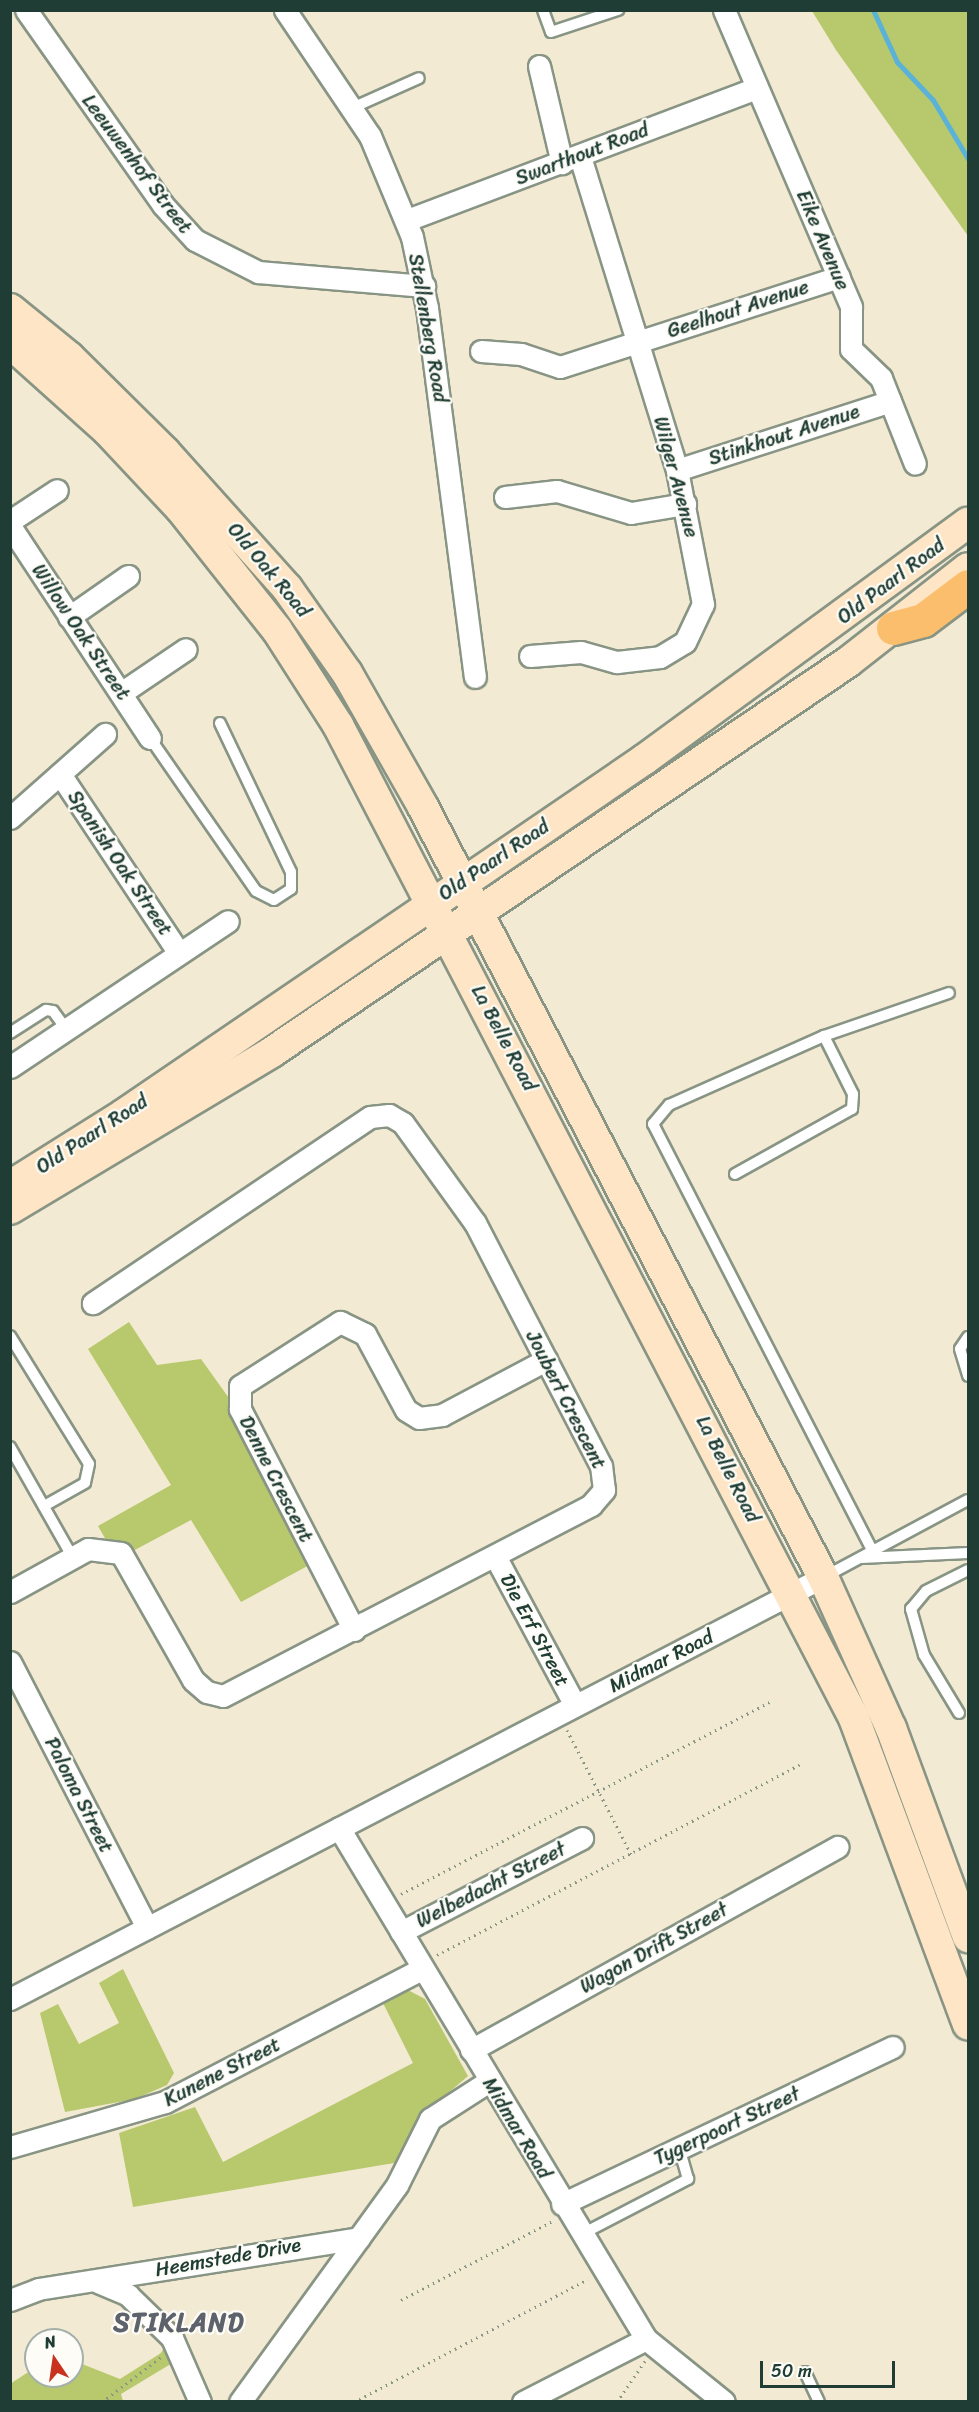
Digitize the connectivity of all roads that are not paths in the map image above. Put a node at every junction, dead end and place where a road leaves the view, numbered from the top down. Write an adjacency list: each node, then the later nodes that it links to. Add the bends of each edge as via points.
1 (26, 10): 13 (street, Leeuwenhof Street, via 175,222 195,240 258,272)
2 (543, 10): 3 (lane, via 551,32)
3 (618, 10)
4 (724, 10): 8 (street, Eike Avenue)
5 (292, 12): 9 (street, Stellenberg Road)
6 (539, 66): 10 (street, Wilger Avenue)
7 (419, 78): 9 (lane)
8 (757, 88): 10 (street, Swarthout Road); 12 (street, Eike Avenue)
9 (352, 108): 11 (street, Stellenberg Road)
10 (571, 160): 11 (street, Swarthout Road); 15 (street, Wilger Avenue)
11 (406, 220): 13 (street, Stellenberg Road)
12 (840, 277): 15 (street, Geelhout Avenue); 18 (street, Eike Avenue, via 853,310 847,332 851,349 881,378)
13 (424, 286): 34 (street, Stellenberg Road)
14 (10, 309): 41 (main road, Old Oak Road, via 141,428 287,588 347,673)
15 (637, 341): 17 (street, Geelhout Avenue, via 554,367 526,356); 20 (street, Wilger Avenue)
16 (10, 343): 42 (main road, Old Oak Road, via 156,482 259,605 338,725)
17 (481, 351)
18 (890, 401): 19 (street, Eike Avenue); 20 (street, Stinkhout Avenue)
19 (915, 464)
20 (677, 470): 23 (street, Wilger Avenue)
21 (57, 490): 24 (street)
22 (505, 497): 23 (street, via 556,491 632,513)
23 (685, 504): 33 (street, Wilger Avenue, via 703,593 699,621 686,642 660,657 629,662 577,652)
24 (10, 521)
25 (969, 523): 41 (main road, Old Paarl Road, via 645,759)
26 (10, 526): 30 (street, Willow Oak Street)
27 (969, 568): 31 (main road, Old Paarl Road)
28 (128, 576): 30 (street)
29 (969, 586): 31 (highway, via 923,620)
30 (69, 616): 35 (street, Willow Oak Street)
31 (893, 628): 43 (main road, Old Paarl Road)
32 (186, 649): 35 (street)
33 (530, 656)
34 (475, 677)
35 (121, 693): 38 (street, Willow Oak Street)
36 (220, 723): 38 (lane, via 291,872 291,889 274,900 256,891)
37 (105, 734): 39 (street, Spanish Oak Street)
38 (150, 738)
39 (60, 774): 40 (street, Spanish Oak Street); 46 (street, Spanish Oak Street)
40 (10, 818)
41 (462, 881): 42 (main road, Old Paarl Road); 43 (main road, Old Oak Road)
42 (432, 901): 45 (main road, Old Oak Road); 53 (main road, Old Paarl Road, via 123,1115)
43 (477, 912): 45 (main road, Old Paarl Road); 60 (main road, La Belle Road)
44 (228, 921): 46 (street, Spanish Oak Street)
45 (449, 931): 54 (main road, Old Paarl Road, via 272,1052); 72 (main road, La Belle Road)
46 (179, 953): 48 (street, Spanish Oak Street)
47 (949, 993): 50 (lane)
48 (66, 1029): 49 (lane, via 53,1011 46,1010); 51 (street, Spanish Oak Street)
49 (10, 1033)
50 (824, 1036): 52 (lane, via 853,1094 852,1109); 64 (lane, via 669,1105 657,1114 653,1131)
51 (10, 1067)
52 (735, 1174)
53 (10, 1186)
54 (10, 1209)
55 (93, 1303): 58 (street, Joubert Crescent, via 370,1117 382,1114 403,1123 469,1215)
56 (10, 1336): 63 (lane, via 89,1464 85,1483)
57 (969, 1337): 59 (lane, via 960,1349)
58 (546, 1360): 66 (street, Joubert Crescent, via 601,1466 604,1490 591,1505); 73 (street, Denne Crescent, via 442,1416 419,1418 406,1410 365,1334 340,1322 240,1386 240,1409)
59 (969, 1376)
60 (754, 1445): 70 (main road, La Belle Road); 72 (main road, via 770,1508 798,1563)
61 (10, 1447): 63 (lane)
62 (969, 1500): 64 (lane)
63 (44, 1506): 67 (lane)
64 (872, 1550): 68 (lane)
65 (969, 1553): 68 (lane)
66 (495, 1556): 73 (street, Joubert Crescent); 75 (street, Die Erf Street)
67 (73, 1558): 71 (street); 73 (street, Joubert Crescent, via 88,1549 110,1548 128,1562 193,1680 207,1692 237,1692)
68 (859, 1558): 70 (lane)
69 (969, 1570): 76 (lane, via 926,1591 911,1609 924,1655)
70 (823, 1577): 72 (street, Midmar Road); 77 (main road, via 820,1609 850,1681); 83 (main road, La Belle Road, via 891,1728)
71 (10, 1592)
72 (792, 1592): 75 (street, Midmar Road); 77 (main road, La Belle Road)
73 (354, 1630)
74 (10, 1662): 81 (street, Paloma Street)
75 (567, 1710): 78 (street, Midmar Road)
76 (959, 1713)
77 (854, 1718): 86 (main road, La Belle Road)
78 (339, 1828): 81 (street, Midmar Road); 82 (street, Midmar Road)
79 (582, 1838): 82 (street, Welbedacht Street)
80 (837, 1847): 88 (street, Wagon Drift Street)
81 (147, 1928): 85 (street, Midmar Road)
82 (401, 1932): 84 (street, Midmar Road)
83 (969, 1937)
84 (421, 1967): 88 (street, Midmar Road); 90 (street, Kunene Street, via 165,2102)
85 (10, 1999)
86 (969, 2024)
87 (892, 2047): 91 (street, Tygerpoort Street)
88 (471, 2050): 89 (street, Midmar Road)
89 (489, 2081): 92 (street, Midmar Road); 94 (street, via 436,2112 417,2153)
90 (10, 2148)
91 (680, 2148): 92 (street, Tygerpoort Street); 93 (lane, via 688,2179)
92 (565, 2209): 93 (street, Midmar Road)
93 (580, 2235): 97 (street, Midmar Road)
94 (359, 2238): 95 (street, Heemstede Drive, via 300,2244); 100 (street)
95 (98, 2282): 96 (street, Heemstede Drive, via 38,2289); 99 (street, Heemstede Drive, via 144,2308 176,2346)
96 (10, 2300)
97 (650, 2343): 101 (street); 102 (street, Midmar Road)
98 (805, 2372): 103 (lane)
99 (200, 2402)
100 (240, 2402)
101 (523, 2402)
102 (724, 2402)
103 (819, 2402)

